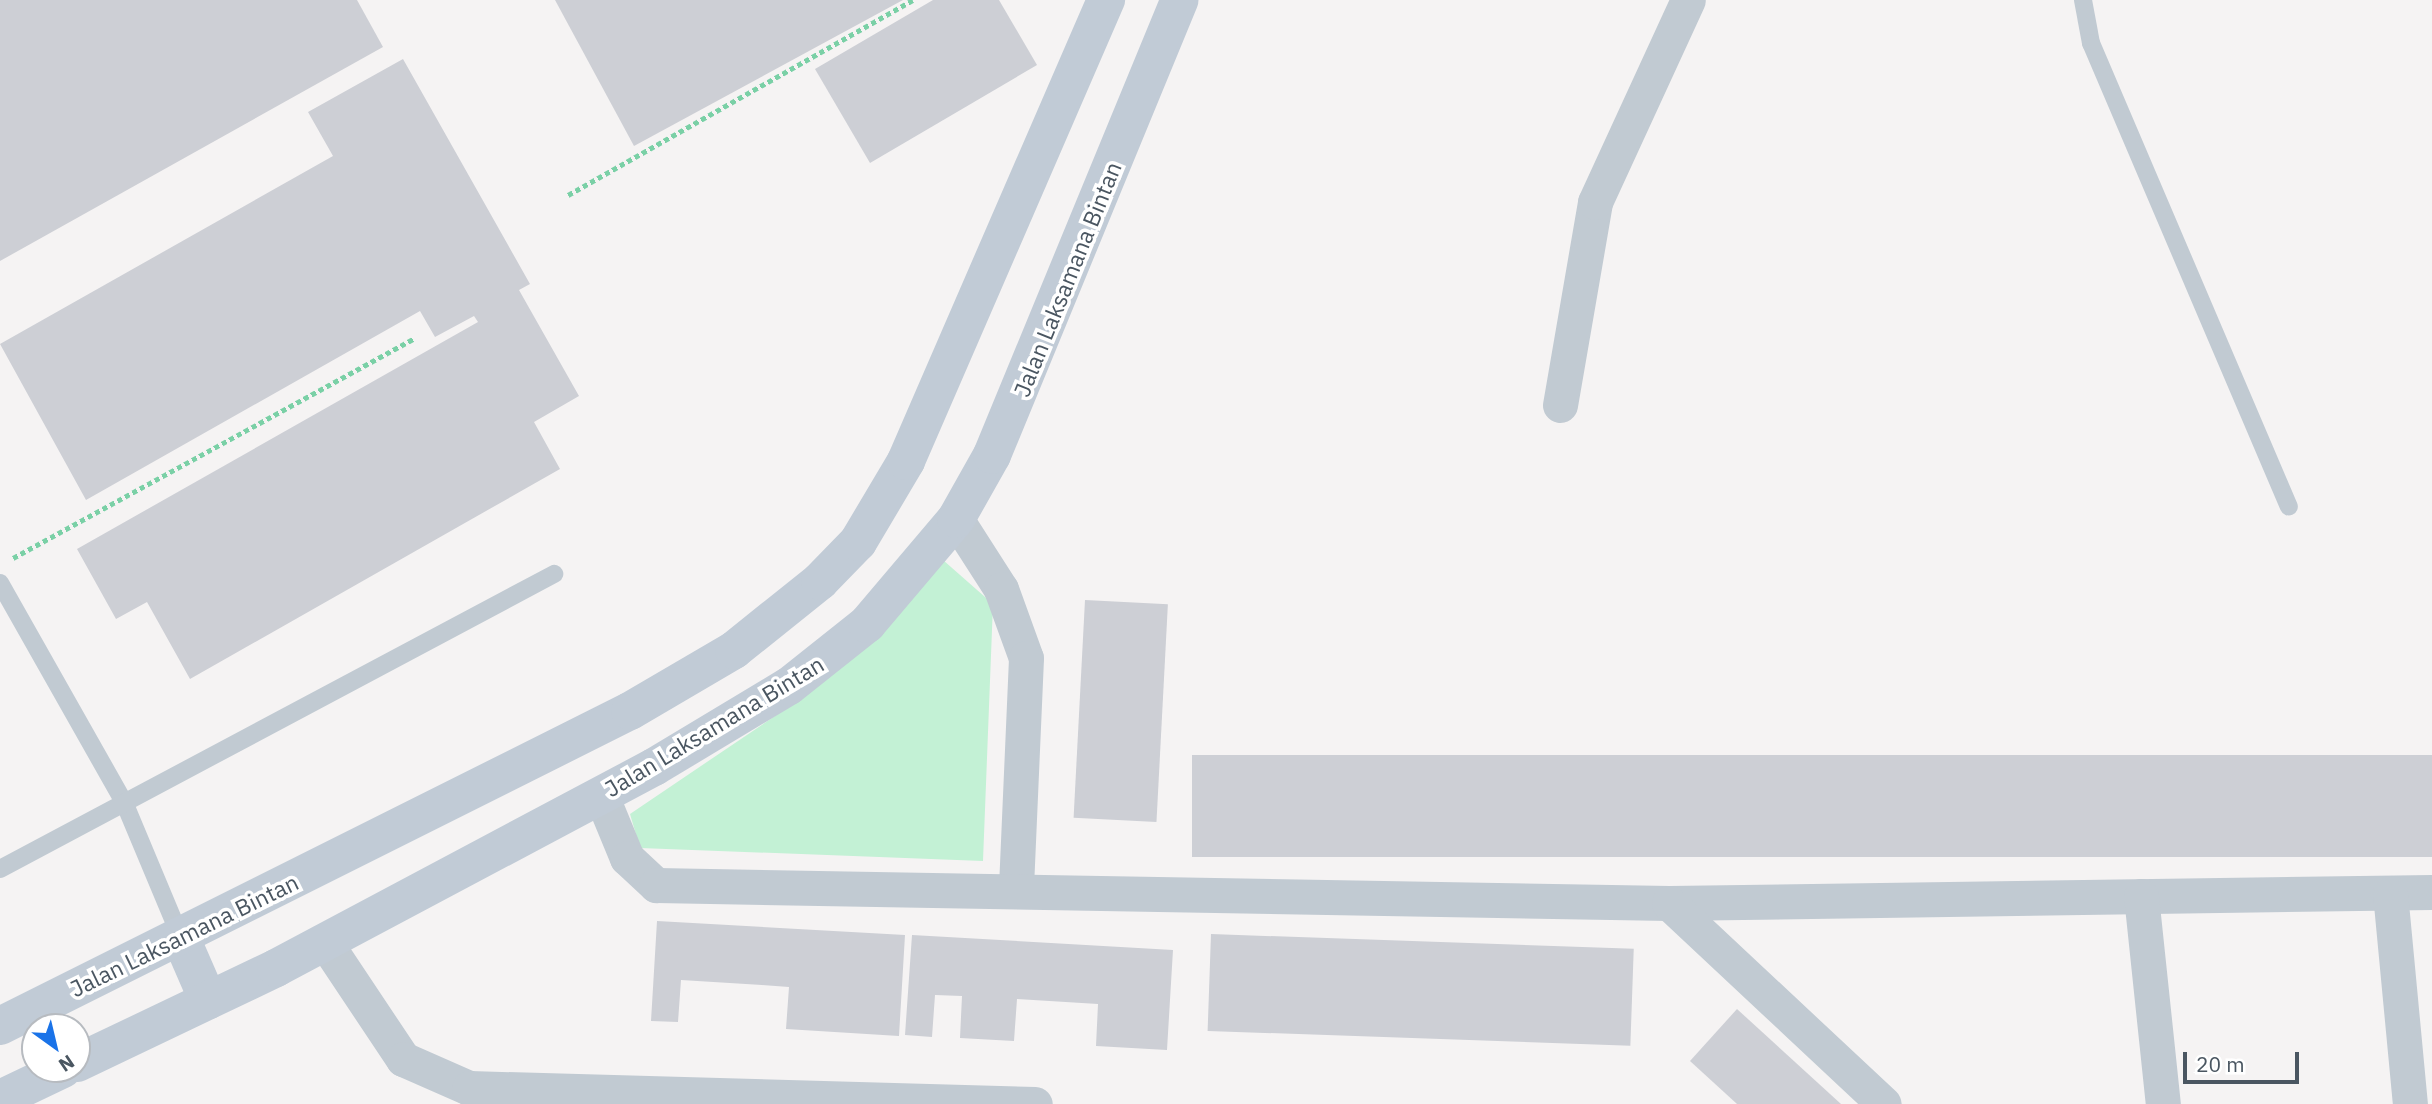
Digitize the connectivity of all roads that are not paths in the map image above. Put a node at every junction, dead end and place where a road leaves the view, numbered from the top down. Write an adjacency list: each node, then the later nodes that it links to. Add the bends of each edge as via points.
1 (1106, 0): 18 (main road, Jalan Laksamana Bintan, via 911,448 858,542 734,650 630,711)
2 (1180, 0): 7 (main road, Jalan Laksamana Bintan, via 1018,399)
3 (1688, 0): 5 (street, via 1595,202)
4 (2083, 0): 6 (lane, via 2091,43)
5 (1560, 405)
6 (2288, 507)
7 (956, 519): 10 (main road, Jalan Laksamana Bintan, via 908,582 839,648 789,686); 13 (street, via 1001,589 1026,657)
8 (554, 574): 11 (lane)
9 (0, 583): 11 (lane)
10 (601, 795): 13 (street, via 627,858 656,885); 19 (main road, Jalan Laksamana Bintan)
11 (124, 803): 12 (lane); 18 (lane)
12 (0, 869)
13 (1016, 888): 17 (street)
14 (2432, 892): 15 (street)
15 (2390, 893): 16 (street); 28 (street)
16 (2141, 896): 17 (street); 27 (street)
17 (1669, 903): 26 (street)
18 (181, 938): 20 (main road); 21 (main road, Jalan Laksamana Bintan)
19 (325, 942): 20 (main road, Jalan Laksamana Bintan); 25 (street, via 403,1059 468,1088)
20 (208, 1000): 22 (main road, Jalan Laksamana Bintan)
21 (0, 1026)
22 (91, 1056)
23 (34, 1083): 24 (main road)
24 (0, 1099)
25 (1035, 1104)
26 (1884, 1104)
27 (2163, 1104)
28 (2410, 1104)

